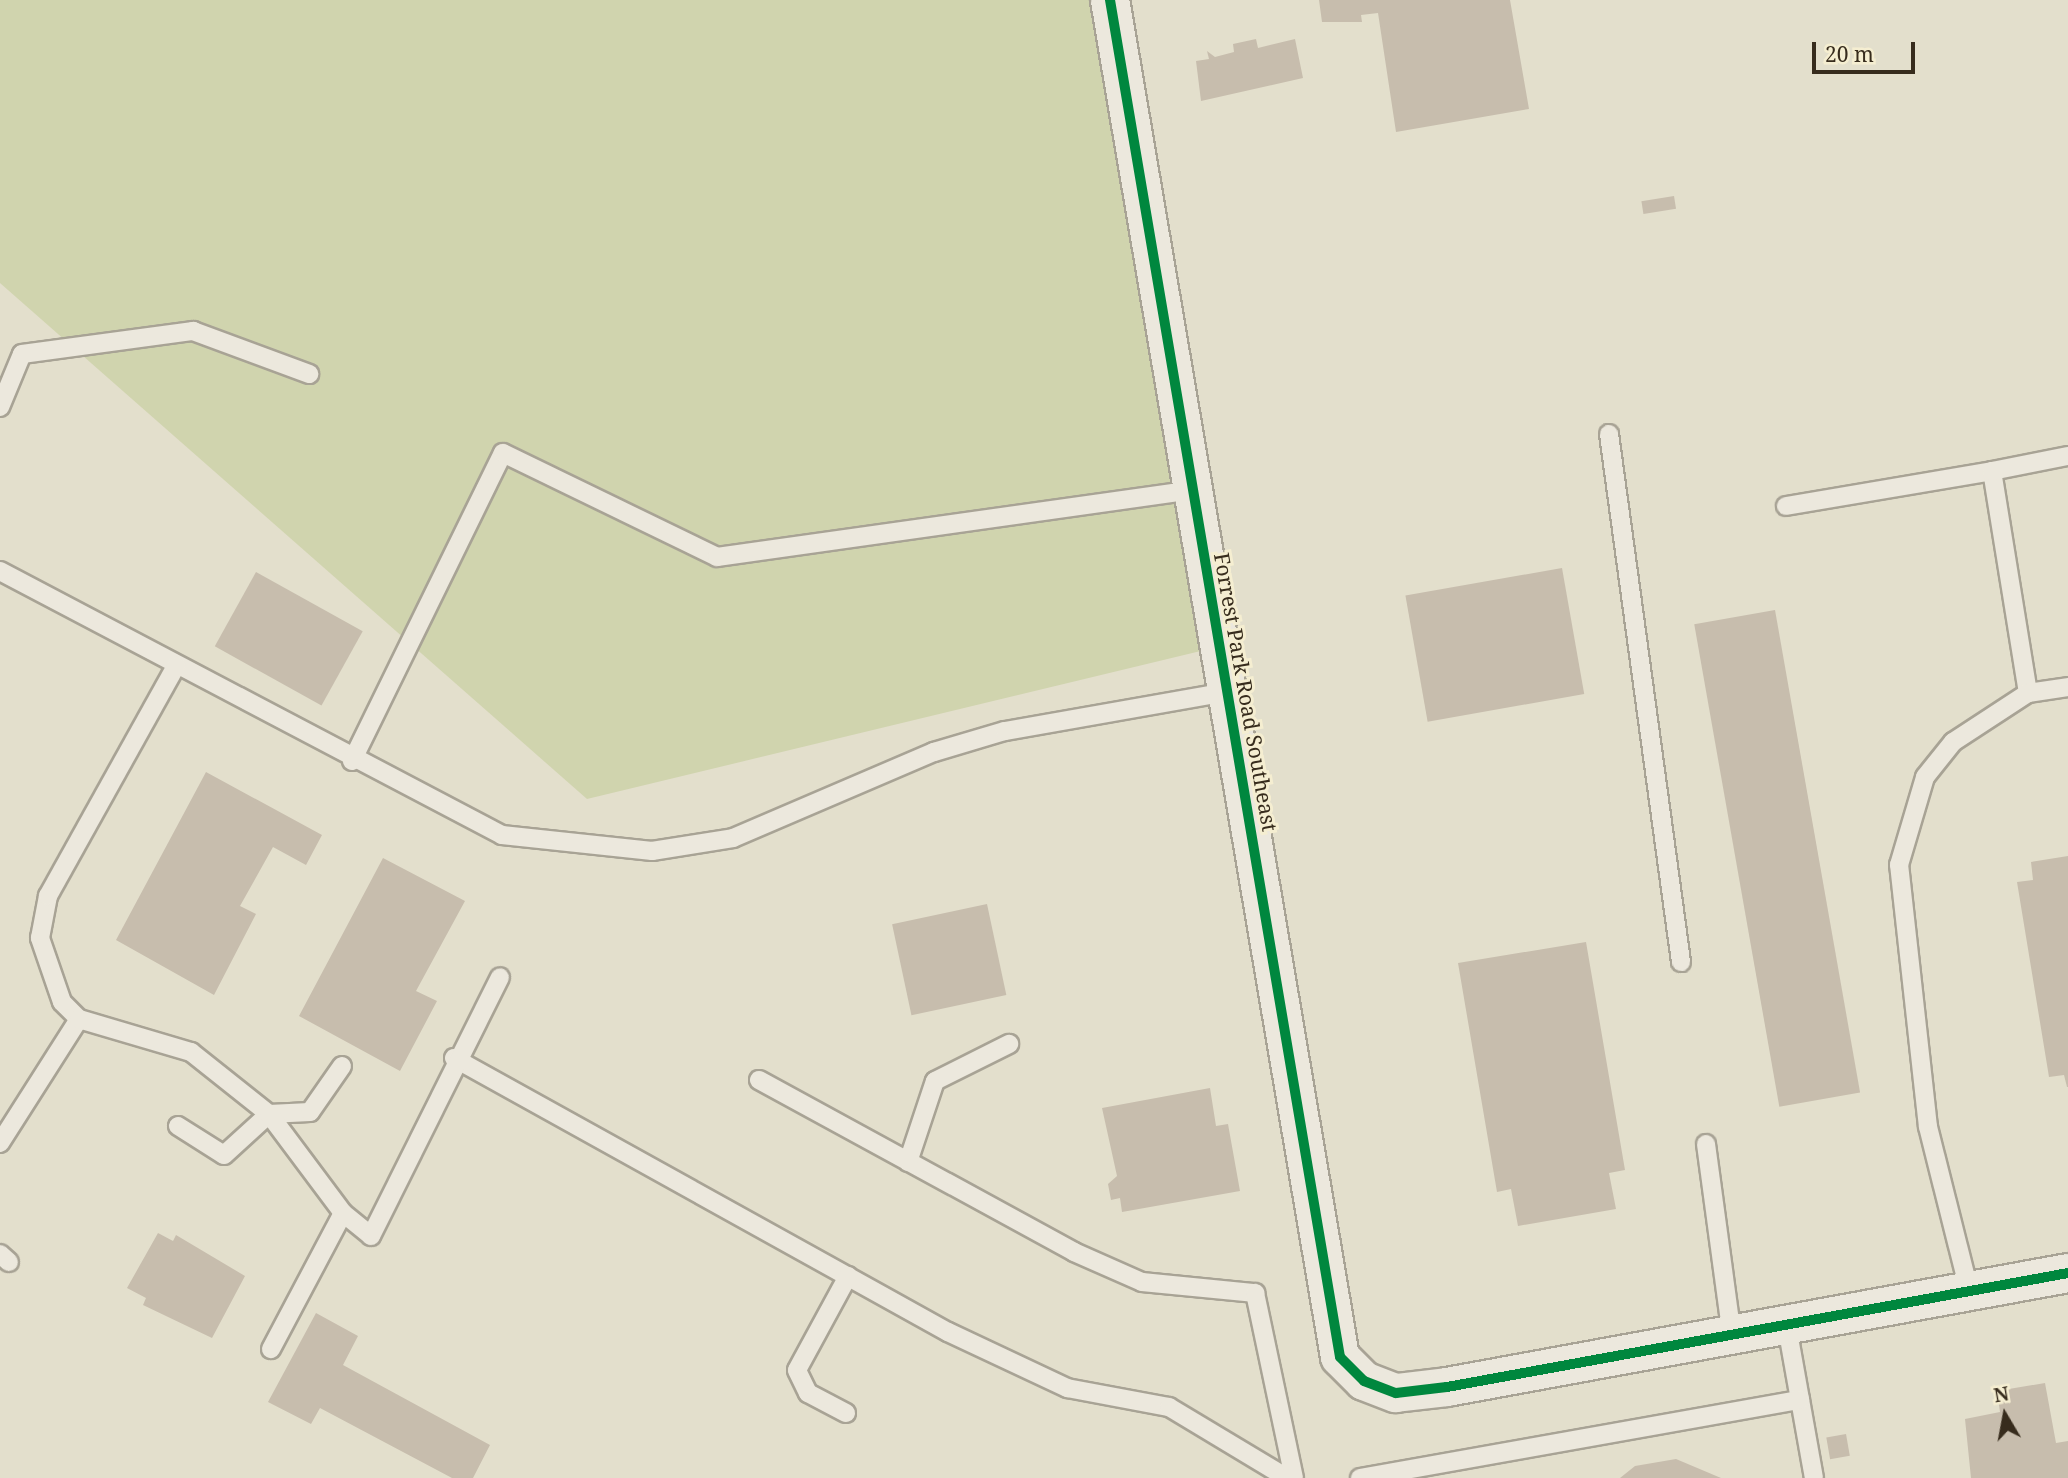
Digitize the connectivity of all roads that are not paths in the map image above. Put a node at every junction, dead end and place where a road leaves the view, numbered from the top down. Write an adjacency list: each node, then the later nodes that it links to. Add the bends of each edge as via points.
1 (1110, 0): 7 (street, Forrest Park Road Southeast)
2 (309, 374): 3 (lane, via 193,331 22,354)
3 (0, 407)
4 (1609, 435): 15 (lane)
5 (2068, 456): 6 (lane)
6 (1992, 471): 8 (lane); 13 (lane)
7 (1192, 490): 12 (street, Forrest Park Road Southeast); 14 (lane, via 717,557 503,453)
8 (1786, 506)
9 (0, 571): 10 (lane)
10 (176, 666): 14 (lane); 17 (lane, via 48,896 40,938 62,1002)
11 (2068, 687): 13 (lane)
12 (1226, 692): 14 (lane, via 993,735 934,752 733,838 652,851 502,835); 32 (street, Forrest Park Road Southeast, via 1340,1357 1364,1381 1396,1393 1447,1387)
13 (2028, 693): 30 (lane, via 1985,716 1925,777 1899,865 1927,1127)
14 (352, 761)
15 (1681, 962)
16 (500, 976): 19 (lane)
17 (79, 1019): 22 (lane, via 191,1052); 24 (lane)
18 (1009, 1044): 26 (lane, via 935,1081)
19 (454, 1058): 27 (lane, via 371,1237); 29 (lane)
20 (342, 1066): 22 (lane, via 310,1112)
21 (759, 1080): 26 (lane)
22 (269, 1114): 23 (lane, via 224,1155); 27 (lane)
23 (178, 1126)
24 (0, 1143)
25 (1706, 1144): 32 (lane)
26 (908, 1161): 37 (lane, via 1142,1282 1255,1293)
27 (343, 1213): 33 (lane)
28 (2068, 1273): 30 (street)
29 (848, 1276): 35 (lane, via 797,1370 807,1393); 36 (lane, via 1067,1388 1169,1406)
30 (1969, 1290): 31 (street)
31 (1786, 1321): 32 (street); 34 (lane)
32 (1731, 1330)
33 (271, 1349)
34 (1800, 1401): 38 (lane); 39 (lane)
35 (846, 1413)
36 (1287, 1478)
37 (1294, 1478)
38 (1360, 1478)
39 (1814, 1478)

